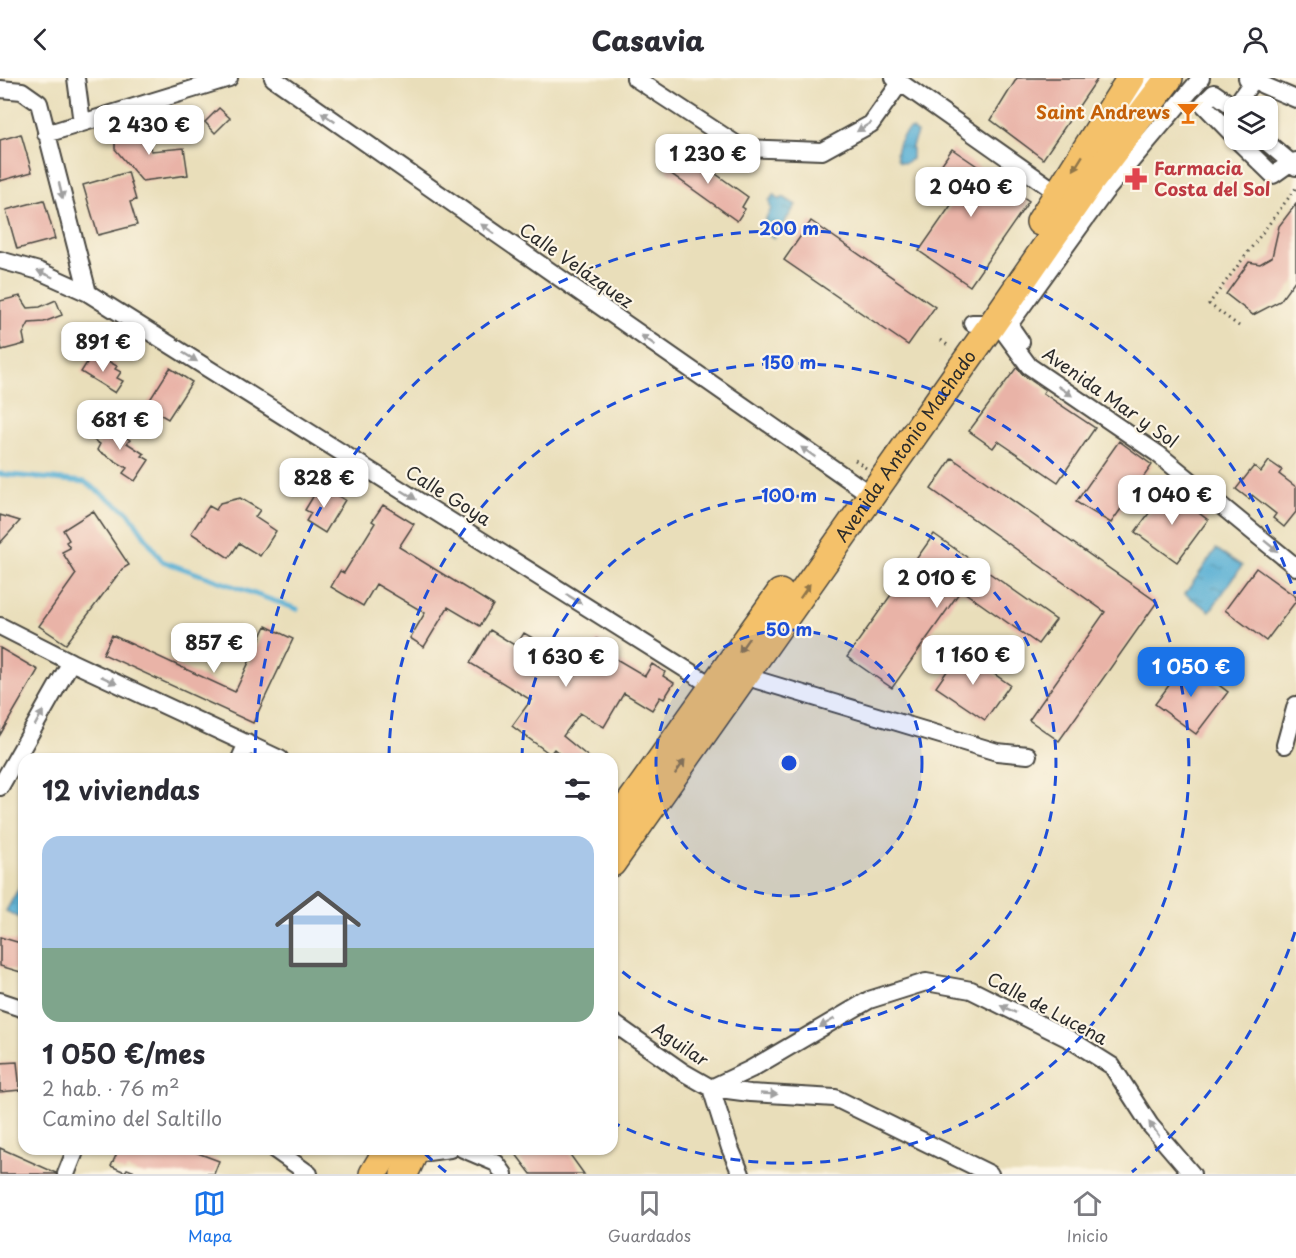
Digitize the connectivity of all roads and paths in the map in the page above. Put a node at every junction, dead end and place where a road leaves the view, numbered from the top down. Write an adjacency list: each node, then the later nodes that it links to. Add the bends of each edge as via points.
1 (76, 78): 17 (street)
2 (229, 78): 17 (street)
3 (273, 78): 30 (street, Calle Velázquez, one-way to 3)
4 (635, 78): 10 (street)
5 (1131, 78): 24 (main road, Avenida Antonio Machado, one-way to 24)
6 (1247, 78): 12 (street, via 1252,82)
7 (1258, 78): 14 (street, via 1263,85)
8 (897, 80): 10 (street, one-way to 10, via 871,124 822,151 742,148); 24 (street)
9 (1175, 80): 13 (street); 27 (main road, Avenida Antonio Machado, via 1091,181); 29 (street, via 1105,192 1011,322 1025,348)
10 (655, 84)
11 (0, 89): 19 (street, via 22,91 39,103)
12 (1242, 96)
13 (1209, 98): 15 (street, via 1214,93); 16 (street); 18 (street, via 1203,104)
14 (1296, 99)
15 (1224, 100)
16 (1224, 109)
17 (82, 123): 19 (street)
18 (1224, 126)
19 (46, 134): 26 (street, one-way to 26)
20 (1248, 150): 22 (street, via 1273,175)
21 (1276, 150): 22 (street)
22 (1294, 164)
23 (1296, 188): 28 (path, via 1209,304)
24 (1059, 194): 27 (main road, Avenida Antonio Machado)
25 (0, 260): 26 (street, Calle Goya, one-way to 25, via 39,271)
26 (87, 292): 35 (street, Calle Goya, one-way to 35)
27 (983, 323): 30 (main road, Avenida Antonio Machado); 31 (street, Avenida Mar y Sol, one-way to 31, via 1001,328 1029,366 1158,454)
28 (1239, 326)
29 (1040, 361)
30 (864, 490): 34 (main road, Avenida Antonio Machado, one-way to 30); 35 (main road, Avenida Antonio Machado, one-way to 35)
31 (1296, 567)
32 (0, 626): 33 (street)
33 (71, 662): 37 (street, one-way to 37); 39 (street, one-way to 33)
34 (747, 674): 43 (street, via 997,752); 45 (main road, Avenida Antonio Machado, one-way to 34)
35 (714, 687): 45 (main road, Avenida Antonio Machado)
36 (1296, 705): 38 (street)
37 (247, 743): 40 (street); 41 (street)
38 (1285, 745)
39 (19, 753)
40 (243, 753)
41 (268, 753)
42 (18, 755): 44 (street, one-way to 42)
43 (1028, 755)
44 (0, 787)
45 (638, 809): 46 (main road); 47 (main road)
46 (618, 824)
47 (618, 850)
48 (0, 1001): 49 (street)
49 (18, 1007)
50 (618, 1026): 51 (street, Aguilar)
51 (711, 1088): 60 (street, Aguilar); 61 (street, one-way to 61, via 835,1098); 62 (street, Calle de Lucena, one-way to 51, via 1150,1125 1112,1066 1071,1040 970,990 926,982 869,1000 751,1070)
52 (74, 1155): 56 (street)
53 (282, 1155): 57 (street)
54 (477, 1155): 59 (street, via 496,1163)
55 (405, 1157): 58 (main road)
56 (66, 1174)
57 (309, 1174)
58 (373, 1174)
59 (504, 1174)
60 (741, 1174)
61 (990, 1174)
62 (1192, 1174)

